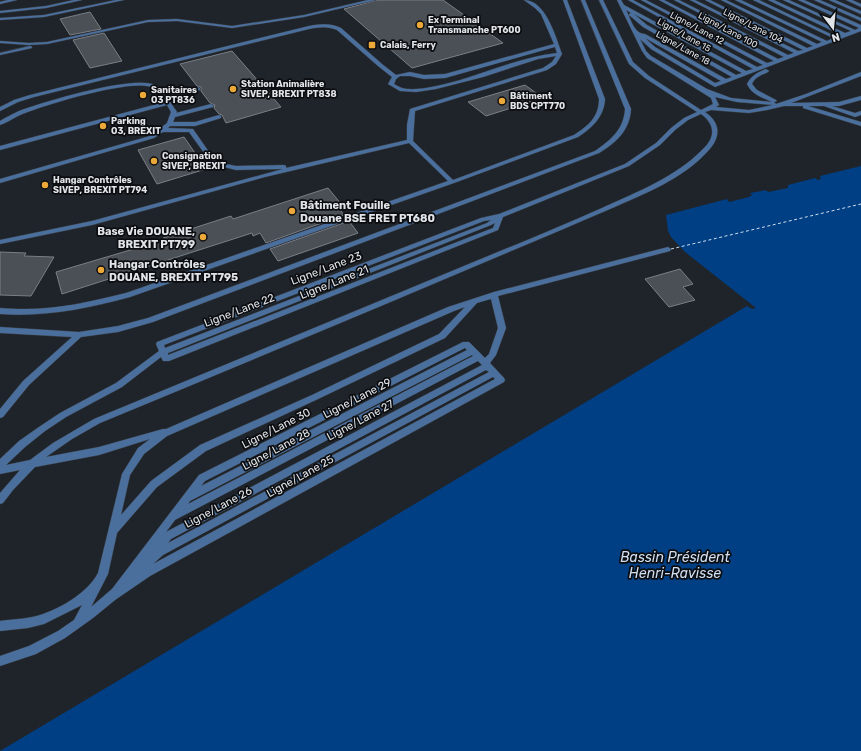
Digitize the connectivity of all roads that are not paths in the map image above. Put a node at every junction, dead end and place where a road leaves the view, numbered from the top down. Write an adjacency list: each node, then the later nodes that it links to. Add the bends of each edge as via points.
1 (15, 0): 43 (lane)
2 (80, 0): 49 (lane)
3 (122, 0): 52 (lane, via 44,16)
4 (374, 0): 57 (lane, via 304,16 232,27 177,20 148,21)
5 (526, 0): 44 (lane)
6 (534, 0): 44 (lane)
7 (562, 0): 45 (lane)
8 (566, 0): 45 (lane)
9 (583, 0): 104 (lane, via 628,109 622,130 604,148 150,320)
10 (601, 0): 74 (lane, via 634,66 646,77)
11 (619, 0): 46 (lane)
12 (629, 0): 63 (lane, via 635,8)
13 (635, 0): 63 (lane)
14 (643, 0): 62 (lane)
15 (654, 0): 58 (lane, Ligne/Lane 100)
16 (661, 0): 58 (lane)
17 (668, 0): 58 (lane)
18 (676, 0): 58 (lane)
19 (684, 0): 58 (lane, Ligne/Lane 104)
20 (692, 0): 58 (lane)
21 (699, 0): 58 (lane)
22 (707, 0): 58 (lane)
23 (715, 0): 58 (lane)
24 (723, 0): 58 (lane)
25 (730, 0): 58 (lane)
26 (737, 0): 58 (lane)
27 (748, 0): 58 (lane)
28 (755, 0): 58 (lane)
29 (762, 0): 58 (lane)
30 (770, 0): 58 (lane)
31 (778, 0): 58 (lane)
32 (785, 0): 58 (lane)
33 (792, 0): 58 (lane)
34 (800, 0): 58 (lane)
35 (809, 0): 54 (lane)
36 (816, 0): 53 (lane)
37 (823, 0): 51 (lane)
38 (831, 0): 50 (lane)
39 (840, 0): 48 (lane)
40 (848, 0): 47 (lane)
41 (856, 0): 42 (lane)
42 (861, 2)
43 (0, 3)
44 (537, 6): 59 (lane)
45 (567, 6): 96 (lane, via 600,88 602,105 599,117 583,132 568,140)
46 (622, 6): 55 (lane); 65 (lane, Ligne/Lane 15, via 641,20); 65 (lane, via 646,32)
47 (861, 6)
48 (861, 9)
49 (0, 12)
50 (861, 13)
51 (861, 17)
52 (0, 19)
53 (861, 20)
54 (861, 23)
55 (632, 28): 68 (lane, via 655,46); 68 (lane, via 653,48 714,85); 71 (lane, via 649,57)
56 (0, 42): 57 (lane)
57 (47, 43): 60 (lane)
58 (823, 43): 62 (lane); 77 (lane, via 805,56 758,74 750,80 749,85 754,92)
59 (557, 45): 61 (lane); 67 (lane, via 450,75)
60 (0, 54)
61 (560, 54): 70 (lane, via 535,58 446,86); 92 (lane, via 554,63 545,69 412,110)
62 (767, 65): 63 (lane)
63 (757, 69): 65 (lane)
64 (861, 74): 77 (lane)
65 (738, 76): 68 (lane)
66 (396, 77): 67 (lane, via 410,74); 70 (lane, via 391,84 397,89 411,92); 83 (lane, via 339,29 326,26 292,32 32,96)
67 (424, 77): 70 (lane, via 428,84)
68 (723, 82)
69 (198, 89): 72 (lane)
70 (422, 89)
71 (702, 89): 77 (lane, via 734,100); 81 (lane, via 716,102)
72 (164, 98): 75 (lane); 89 (lane, via 152,85 128,84 40,105)
73 (861, 98): 78 (lane, via 839,104)
74 (682, 99): 81 (lane); 84 (lane)
75 (168, 103): 86 (lane, via 174,112); 93 (lane)
76 (861, 103): 78 (lane, via 844,107)
77 (780, 104): 79 (lane); 81 (lane, via 752,111)
78 (820, 104): 79 (lane); 82 (lane, via 849,111); 85 (lane, via 855,114); 88 (lane)
79 (796, 105): 88 (lane)
80 (210, 106): 86 (lane)
81 (712, 108): 84 (lane, Ligne/Lane 23)
82 (861, 108)
83 (0, 109)
84 (702, 111): 97 (lane, Ligne/Lane 23, via 686,119 658,144 627,165); 111 (lane, via 713,123 715,137 695,160 658,184 559,229 97,421 64,439)
85 (861, 113)
86 (173, 116): 90 (lane)
87 (219, 117): 90 (lane, via 195,124)
88 (861, 121)
89 (0, 123)
90 (168, 124): 91 (lane)
91 (162, 130): 94 (lane, via 191,130 214,163 236,168); 95 (lane, via 152,137 132,144)
92 (410, 142): 94 (lane); 96 (lane)
93 (0, 148)
94 (325, 162): 98 (lane, via 242,181 147,209)
95 (0, 182)
96 (452, 182): 102 (lane, via 127,295 55,310)
97 (500, 216): 105 (lane, Ligne/Lane 23, via 483,219); 105 (lane, Ligne/Lane 21, via 496,229)
98 (0, 242)
99 (668, 249): 100 (lane)
100 (494, 295): 101 (lane); 107 (lane, via 502,328)
101 (477, 300): 109 (lane, via 451,308); 116 (lane, via 442,336 315,398 203,448 154,484)
102 (0, 311)
103 (0, 330): 104 (lane)
104 (79, 334): 108 (lane, via 26,384)
105 (163, 352): 110 (lane, via 119,385 42,429)
106 (476, 354): 107 (lane); 113 (lane, Ligne/Lane 29); 113 (lane, Ligne/Lane 30, via 466,344 202,478); 115 (lane, Ligne/Lane 28)
107 (489, 367): 118 (lane, Ligne/Lane 26, via 160,552); 118 (lane, Ligne/Lane 25, via 501,380 147,573)
108 (0, 415)
109 (179, 427): 111 (lane, via 99,451); 116 (lane, via 151,442 134,460 126,474)
110 (0, 465)
111 (30, 465): 112 (lane); 114 (lane)
112 (0, 470)
113 (187, 498): 115 (lane, Ligne/Lane 29)
114 (0, 500)
115 (172, 517): 118 (lane, Ligne/Lane 28)
116 (114, 530): 117 (lane, via 103,574)
117 (96, 585): 119 (lane); 120 (lane, via 77,602 44,618 28,623)
118 (112, 596): 119 (lane)
119 (78, 623): 121 (lane, via 46,644)
120 (0, 626)
121 (0, 661)

